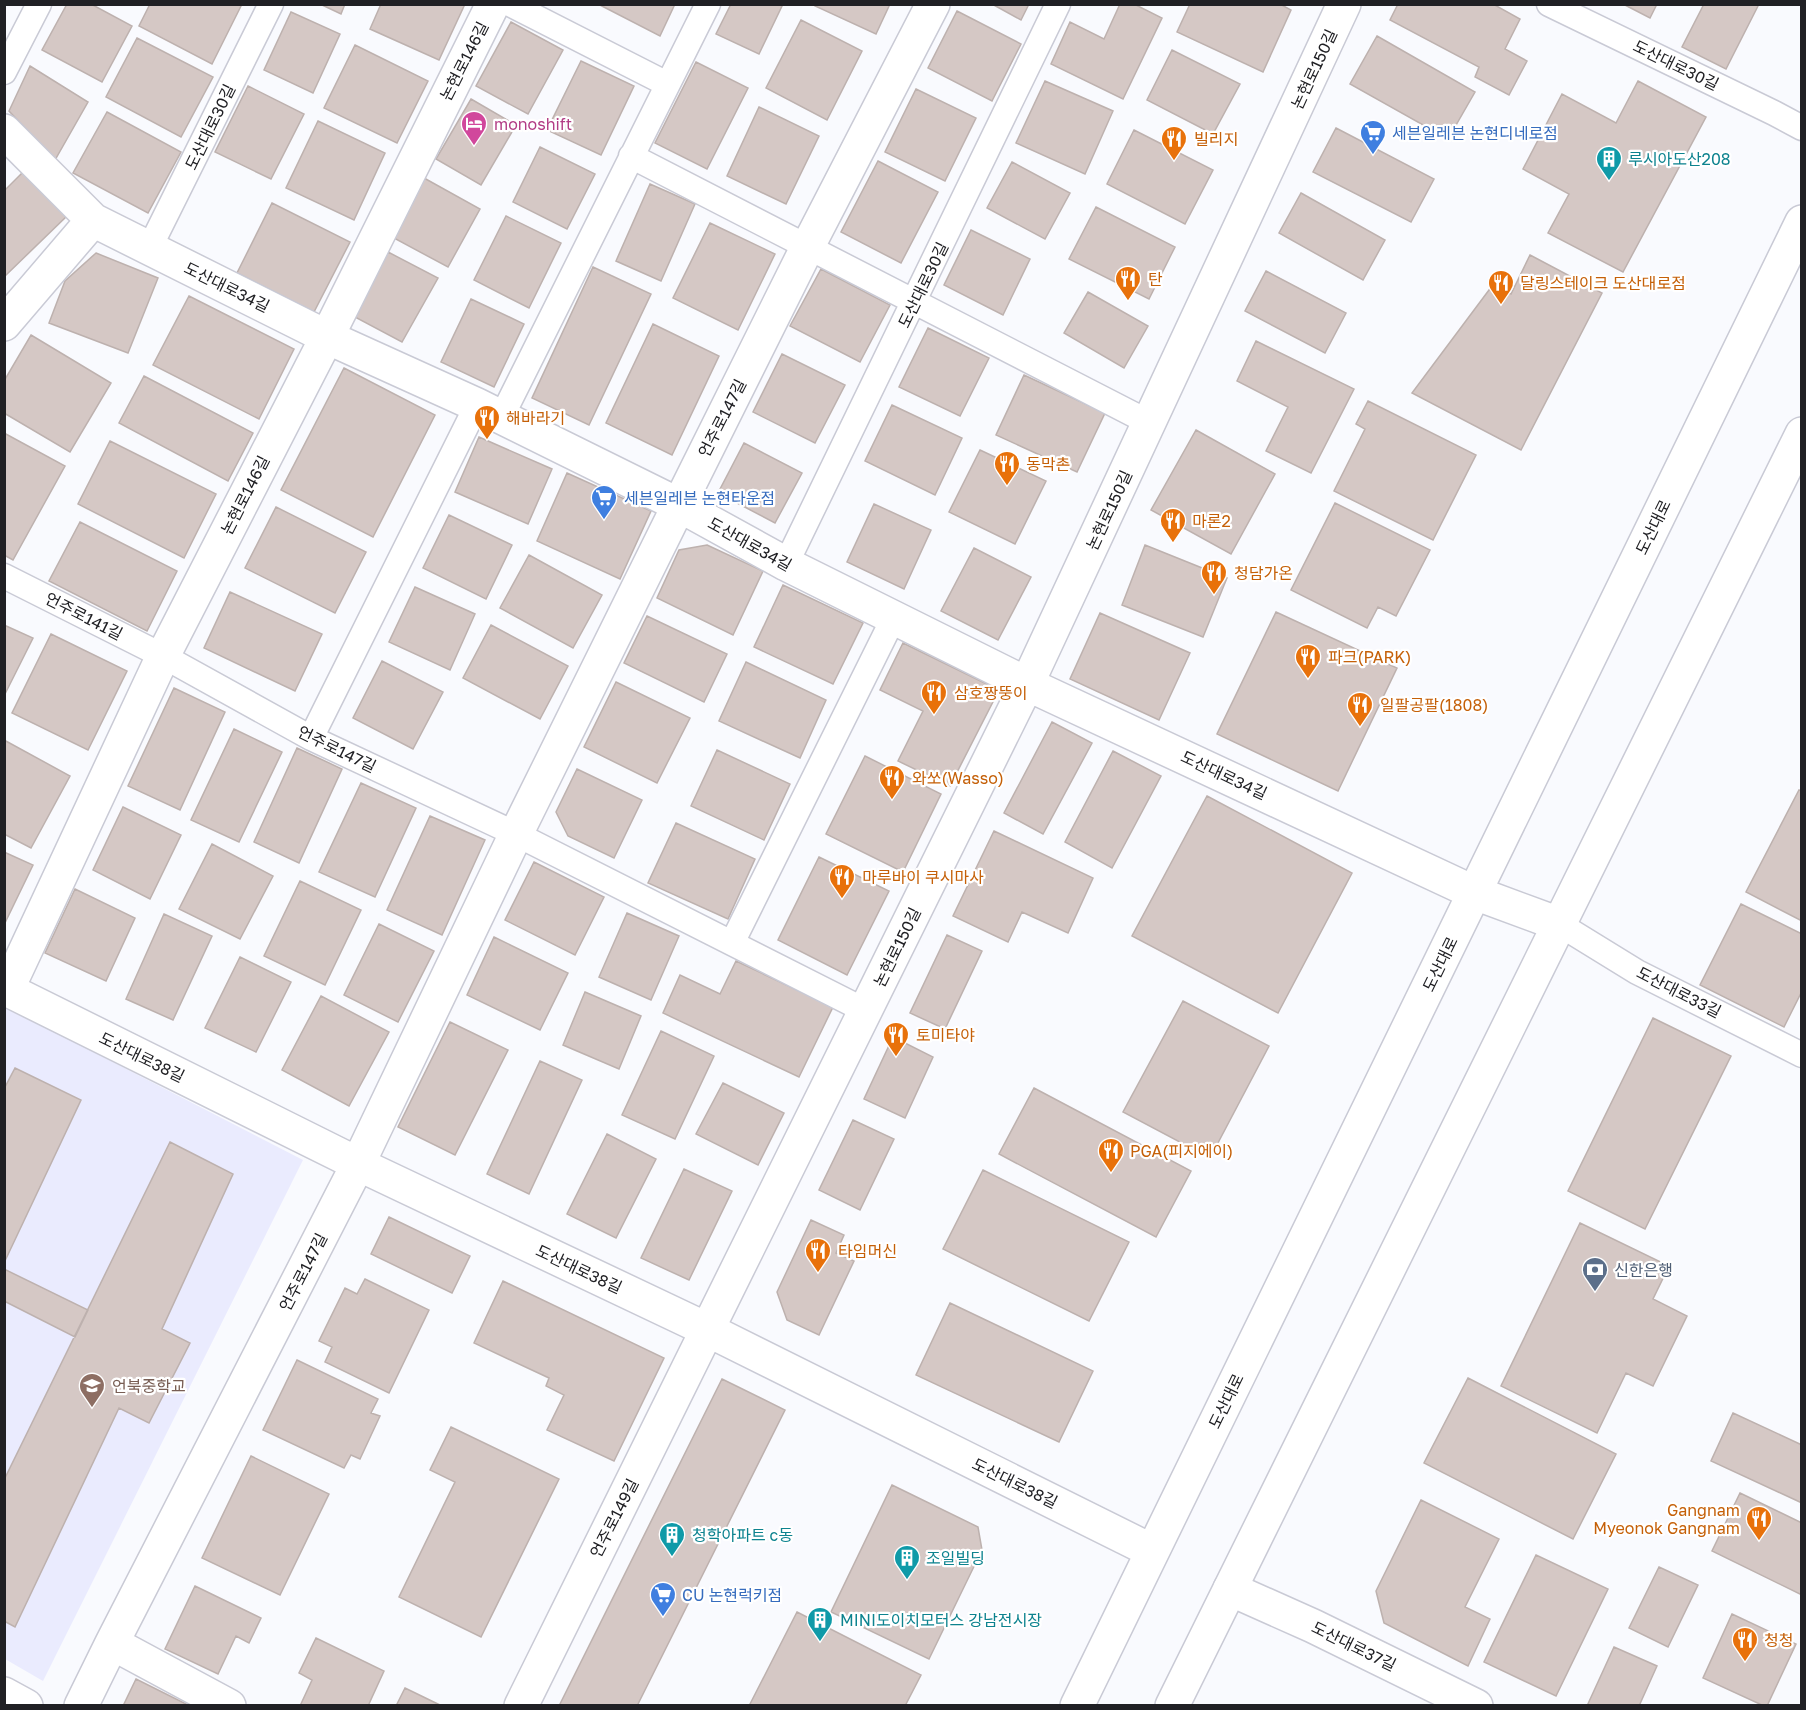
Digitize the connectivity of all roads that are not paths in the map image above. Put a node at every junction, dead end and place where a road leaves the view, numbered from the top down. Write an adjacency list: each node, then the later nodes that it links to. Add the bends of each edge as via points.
1 (39, 4): 10 (lane)
2 (271, 4): 18 (lane, 도산대로30길)
3 (493, 4): 21 (street, 논현로146길)
4 (510, 4): 11 (lane)
5 (708, 4): 11 (lane)
6 (933, 4): 17 (street, 언주로147길)
7 (1058, 4): 19 (lane, 도산대로30길)
8 (1344, 4): 23 (street, 논현로150길)
9 (1550, 4): 12 (lane, 도산대로30길)
10 (4, 72)
11 (668, 84): 14 (lane)
12 (1802, 128)
13 (4, 131): 15 (street, 도산대로34길)
14 (631, 156): 17 (lane); 22 (lane)
15 (93, 220): 18 (street, 도산대로34길); 20 (street)
16 (1802, 222): 33 (street, 도산대로)
17 (808, 246): 19 (lane); 25 (street, 언주로147길)
18 (149, 249): 21 (street, 도산대로34길)
19 (915, 301): 23 (lane); 26 (lane, 도산대로30길)
20 (4, 324)
21 (327, 337): 22 (street, 도산대로34길); 29 (street, 논현로146길)
22 (489, 412): 25 (street, 도산대로34길); 31 (lane)
23 (1150, 423): 30 (street, 논현로150길)
24 (1802, 434): 34 (street)
25 (679, 505): 26 (street, 도산대로34길); 32 (street, 언주로147길)
26 (786, 564): 28 (street, 도산대로34길)
27 (4, 576): 29 (lane, 언주로141길)
28 (894, 617): 30 (street, 도산대로34길); 35 (lane)
29 (163, 656): 31 (lane, 언주로147길); 36 (street, 논현로146길)
30 (1027, 684): 33 (street, 도산대로34길); 37 (street, 논현로150길)
31 (311, 738): 32 (lane, 언주로147길)
32 (516, 834): 35 (lane); 39 (street, 언주로147길)
33 (1475, 892): 34 (street, 도산대로34길); 41 (street, 도산대로)
34 (1559, 924): 38 (lane, 도산대로33길, via 1637,972); 42 (street)
35 (732, 943): 37 (lane)
36 (6, 989): 39 (street, 도산대로38길)
37 (866, 1011): 40 (street, 논현로150길)
38 (1802, 1055)
39 (358, 1164): 40 (street, 도산대로38길); 43 (street, 언주로147길)
40 (708, 1330): 41 (street, 도산대로38길); 48 (street, 언주로149길)
41 (1152, 1551): 49 (street, 도산대로)
42 (1230, 1589): 50 (street); 51 (street, 도산대로37길)
43 (112, 1643): 46 (street, 언주로147길); 47 (street)
44 (4, 1694): 45 (street)
45 (26, 1706)
46 (81, 1706)
47 (229, 1706)
48 (521, 1706)
49 (1077, 1706)
50 (1172, 1706)
51 (1476, 1706)

